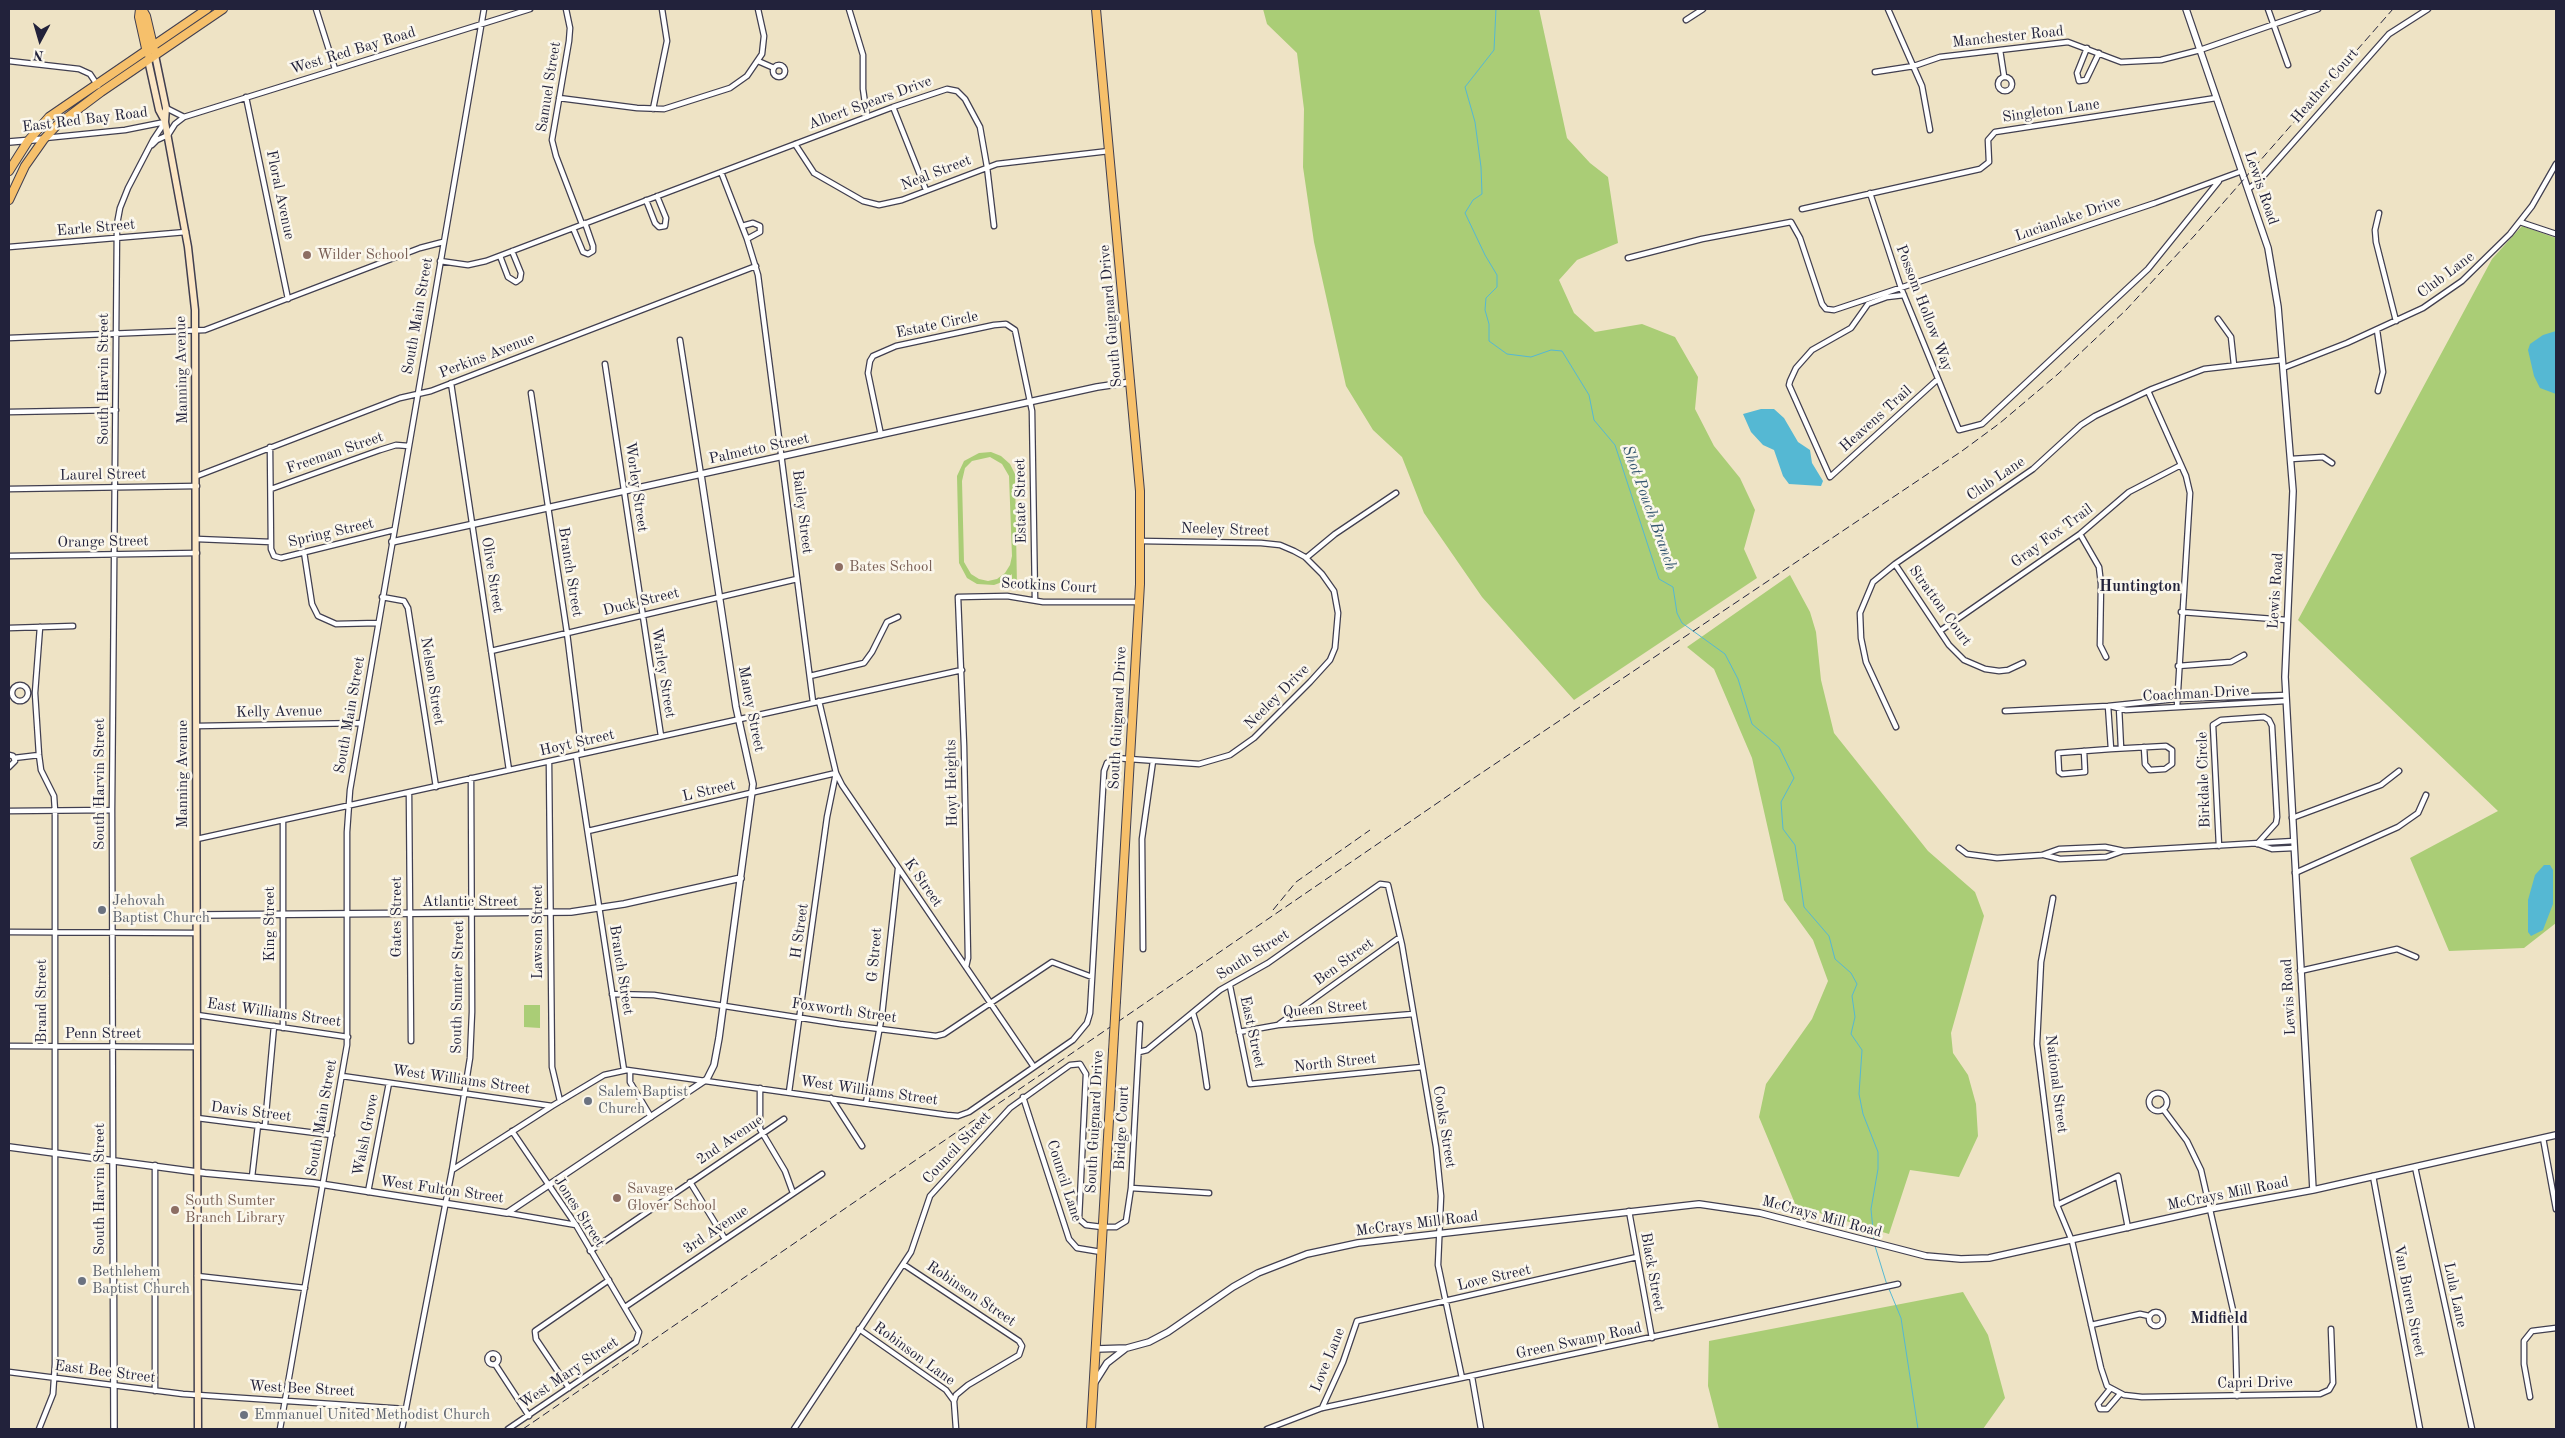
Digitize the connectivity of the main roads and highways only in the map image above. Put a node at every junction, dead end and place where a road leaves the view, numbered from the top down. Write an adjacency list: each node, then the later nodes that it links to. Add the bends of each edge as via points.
1 (141, 9): 5 (main road, Manning Avenue, via 146,16)
2 (207, 9): 5 (main road)
3 (223, 9): 6 (main road)
4 (1096, 9): 11 (main road, South Guignard Drive, bridge, via 1131,382 1140,491 1140,541)
5 (149, 47): 6 (main road, Manning Avenue); 8 (main road, via 49,117 28,141)
6 (152, 57): 7 (main road, Manning Avenue, via 159,110); 7 (main road, Manning Avenue, via 166,108); 9 (main road, via 64,119 44,138 18,177)
7 (165, 122): 10 (main road, Manning Avenue, via 186,232 196,330)
8 (9, 172)
9 (9, 200)
10 (198, 1429)
11 (1092, 1429)

